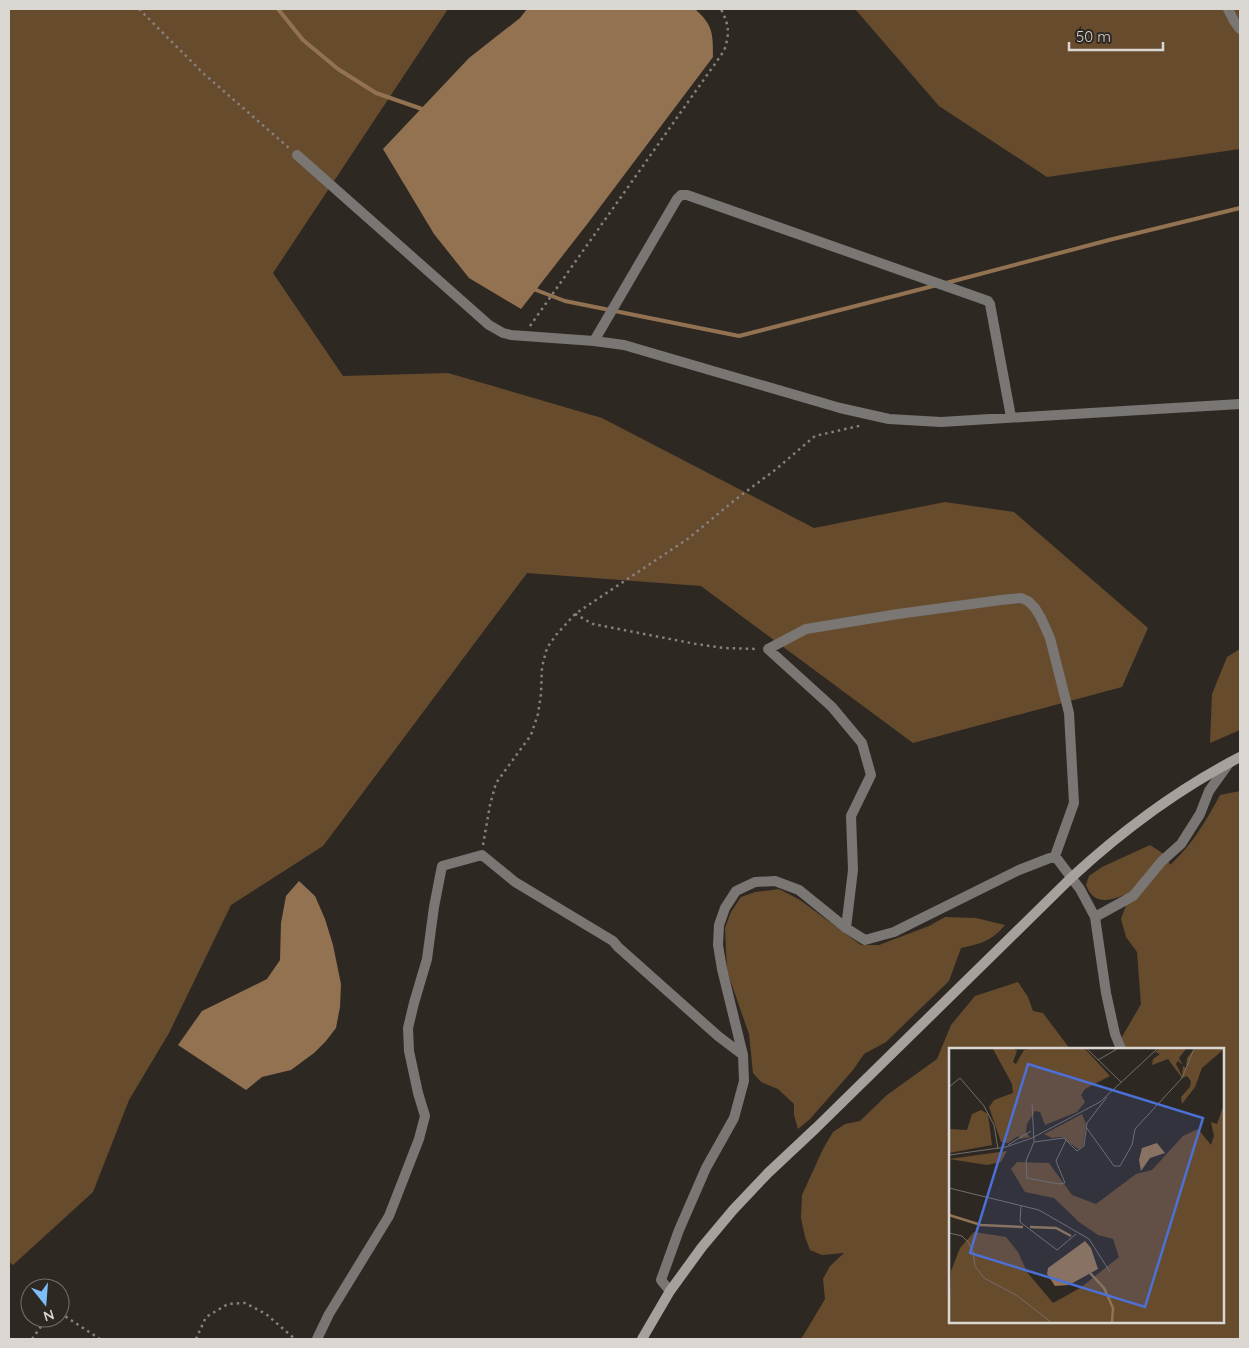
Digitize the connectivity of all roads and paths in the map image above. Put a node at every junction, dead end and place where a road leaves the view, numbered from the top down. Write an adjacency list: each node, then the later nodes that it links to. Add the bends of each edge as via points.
1 (139, 9): 5 (path, via 203,73)
2 (721, 9): 6 (path, via 728,23 724,51)
3 (1228, 9): 4 (street)
4 (1240, 29)
5 (297, 155): 6 (street, via 489,325 503,333)
6 (523, 336): 7 (street)
7 (594, 341): 9 (street, via 624,345 831,406 888,419 940,422); 9 (street, via 677,199 687,195 988,301)
8 (1240, 404): 9 (street)
9 (1011, 417)
10 (870, 423): 11 (path, via 815,436 689,538)
11 (575, 614): 12 (path, via 593,624 696,644); 15 (path, via 547,648 538,714 531,734 496,783)
12 (768, 649): 16 (street, via 806,629 1002,600 1020,598 1028,601 1042,618 1050,638 1069,713 1074,803); 19 (street, via 832,707 862,743 871,775 851,816 853,870)
13 (1240, 757): 14 (street)
14 (1228, 763): 17 (street, via 1161,803); 18 (street, via 1181,844 1162,861 1134,896)
15 (482, 856): 21 (street, via 515,882 613,940 618,948 718,1036); 29 (street, via 442,866 427,960 408,1028 409,1051 425,1116 419,1139 389,1216)
16 (1055, 856): 17 (street); 19 (street, via 1019,870 894,932 865,940)
17 (1072, 877): 18 (street); 22 (street, via 733,1210)
18 (1095, 917): 20 (street, via 1106,994)
19 (846, 928): 21 (street, via 799,890 775,881 755,882 736,891 725,908 719,926 718,945)
20 (1121, 1048)
21 (743, 1054): 22 (street, via 744,1080 734,1118 706,1168 662,1280)
22 (670, 1291): 30 (street)
23 (70, 1320): 26 (path)
24 (39, 1328): 25 (path)
25 (32, 1339)
26 (100, 1339)
27 (196, 1339): 28 (path, via 206,1317 228,1304 245,1303 266,1314)
28 (295, 1339)
29 (317, 1339)
30 (642, 1339)

